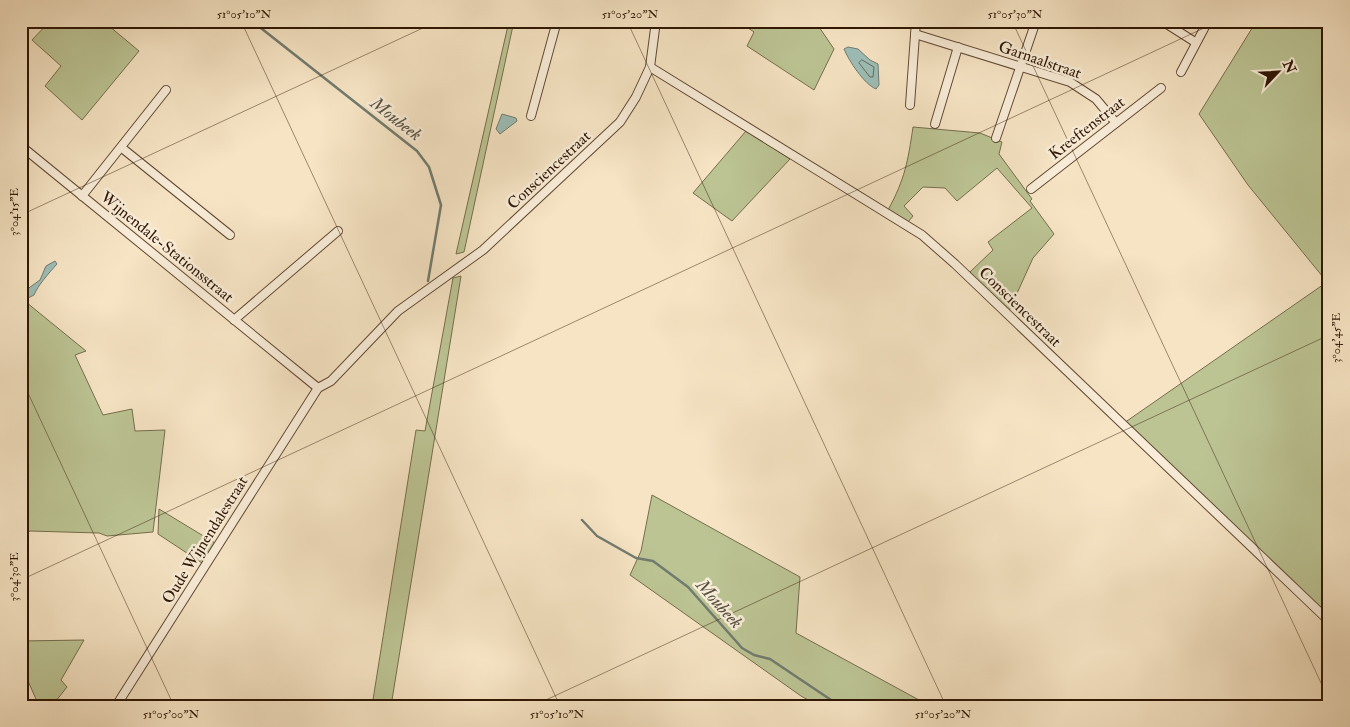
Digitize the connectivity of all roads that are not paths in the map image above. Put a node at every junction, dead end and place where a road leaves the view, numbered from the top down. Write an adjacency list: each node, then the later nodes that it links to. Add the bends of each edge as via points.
1 (556, 21): 16 (street)
2 (656, 21): 10 (street, Consciencestraat)
3 (916, 21): 7 (street)
4 (1036, 21): 11 (street)
5 (1162, 21): 8 (street)
6 (1208, 21): 8 (street)
7 (915, 34): 9 (street, Garnaalstraat); 15 (street)
8 (1195, 42): 12 (street)
9 (958, 48): 11 (street, Garnaalstraat); 18 (street)
10 (650, 67): 27 (street, Consciencestraat, via 620,122 483,250 398,311 332,381); 28 (street, Consciencestraat, via 922,236)
11 (1022, 67): 17 (street, Garnaalstraat, via 1083,89 1096,98); 19 (street)
12 (1181, 72)
13 (1160, 88): 17 (street, Kreeftenstraat)
14 (166, 90): 21 (street, Wijnendale-Stationsstraat)
15 (910, 105)
16 (531, 116)
17 (1116, 122): 22 (street, Kreeftenstraat)
18 (935, 124)
19 (996, 138)
20 (21, 146): 23 (street, Wijnendale-Stationsstraat)
21 (122, 148): 23 (street, Wijnendale-Stationsstraat); 25 (street)
22 (1031, 189)
23 (82, 196): 26 (street, Wijnendale-Stationsstraat)
24 (338, 231): 26 (street, Wijnendale-Stationsstraat)
25 (230, 235)
26 (234, 320): 27 (street, Wijnendale-Stationsstraat)
27 (318, 388): 29 (street, Oude Wijnendalestraat)
28 (1329, 620)
29 (116, 706)

